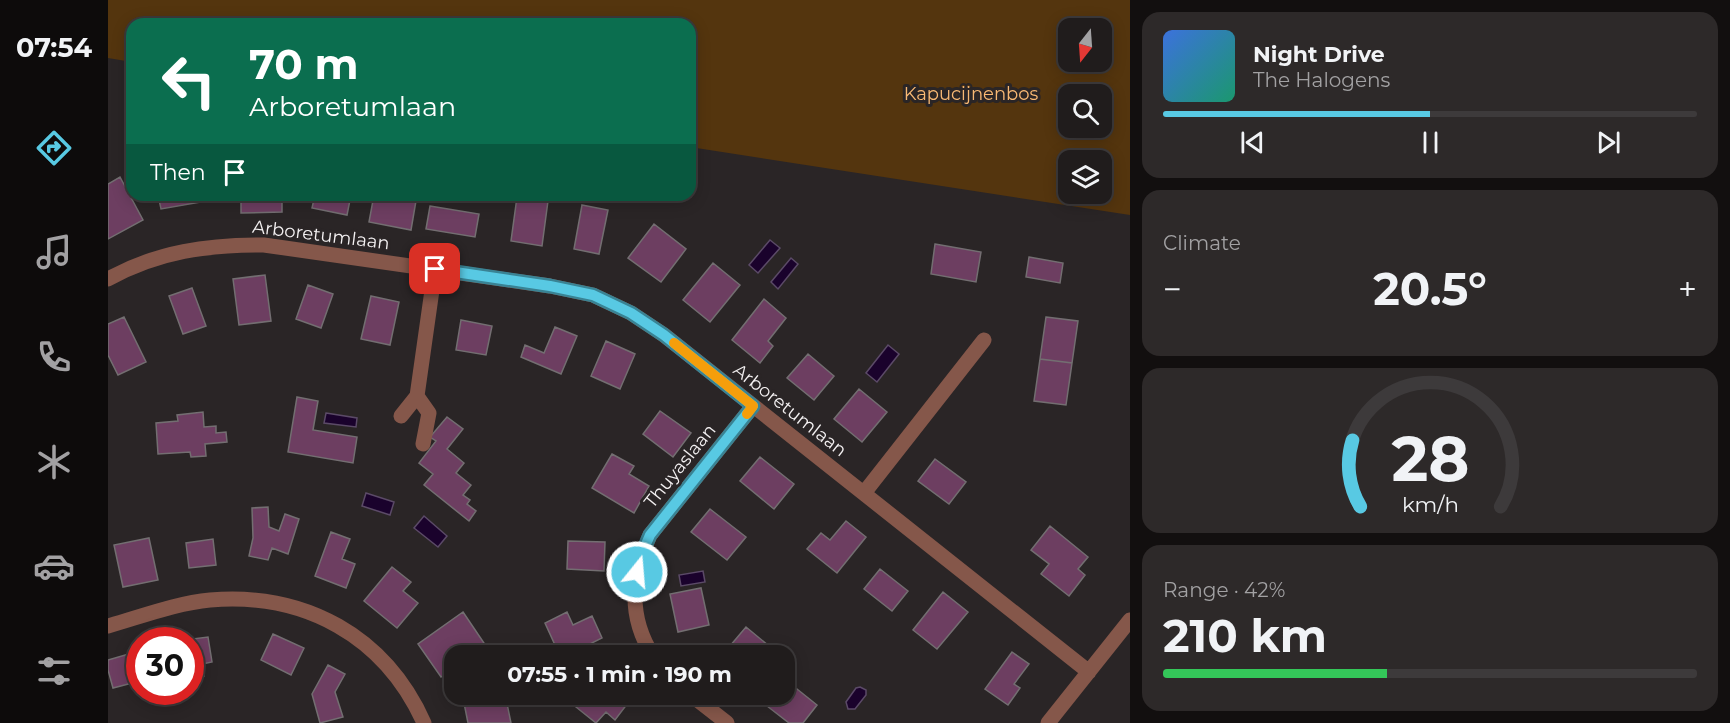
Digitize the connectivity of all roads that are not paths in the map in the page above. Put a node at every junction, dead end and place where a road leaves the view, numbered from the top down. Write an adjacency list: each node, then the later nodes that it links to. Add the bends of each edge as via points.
1 (435, 269): 2 (street, Arboretumlaan, via 264,244 224,245 155,258); 4 (street); 5 (street, Arboretumlaan, via 593,295 664,335)
2 (108, 279)
3 (984, 340): 8 (street)
4 (417, 396): 6 (street); 7 (street, via 429,413)
5 (753, 406): 8 (street, Arboretumlaan); 11 (street, Thuyaslaan, via 650,535 639,560 635,585 635,612)
6 (401, 416)
7 (423, 444)
8 (864, 493): 12 (street, Arboretumlaan)
9 (1130, 620): 12 (street)
10 (108, 626): 14 (street, via 209,600 262,599 298,607 337,624 371,647 397,676)
11 (646, 645)
12 (1089, 672): 16 (street)
13 (704, 705): 15 (street)
14 (424, 723)
15 (727, 723)
16 (1048, 723)

